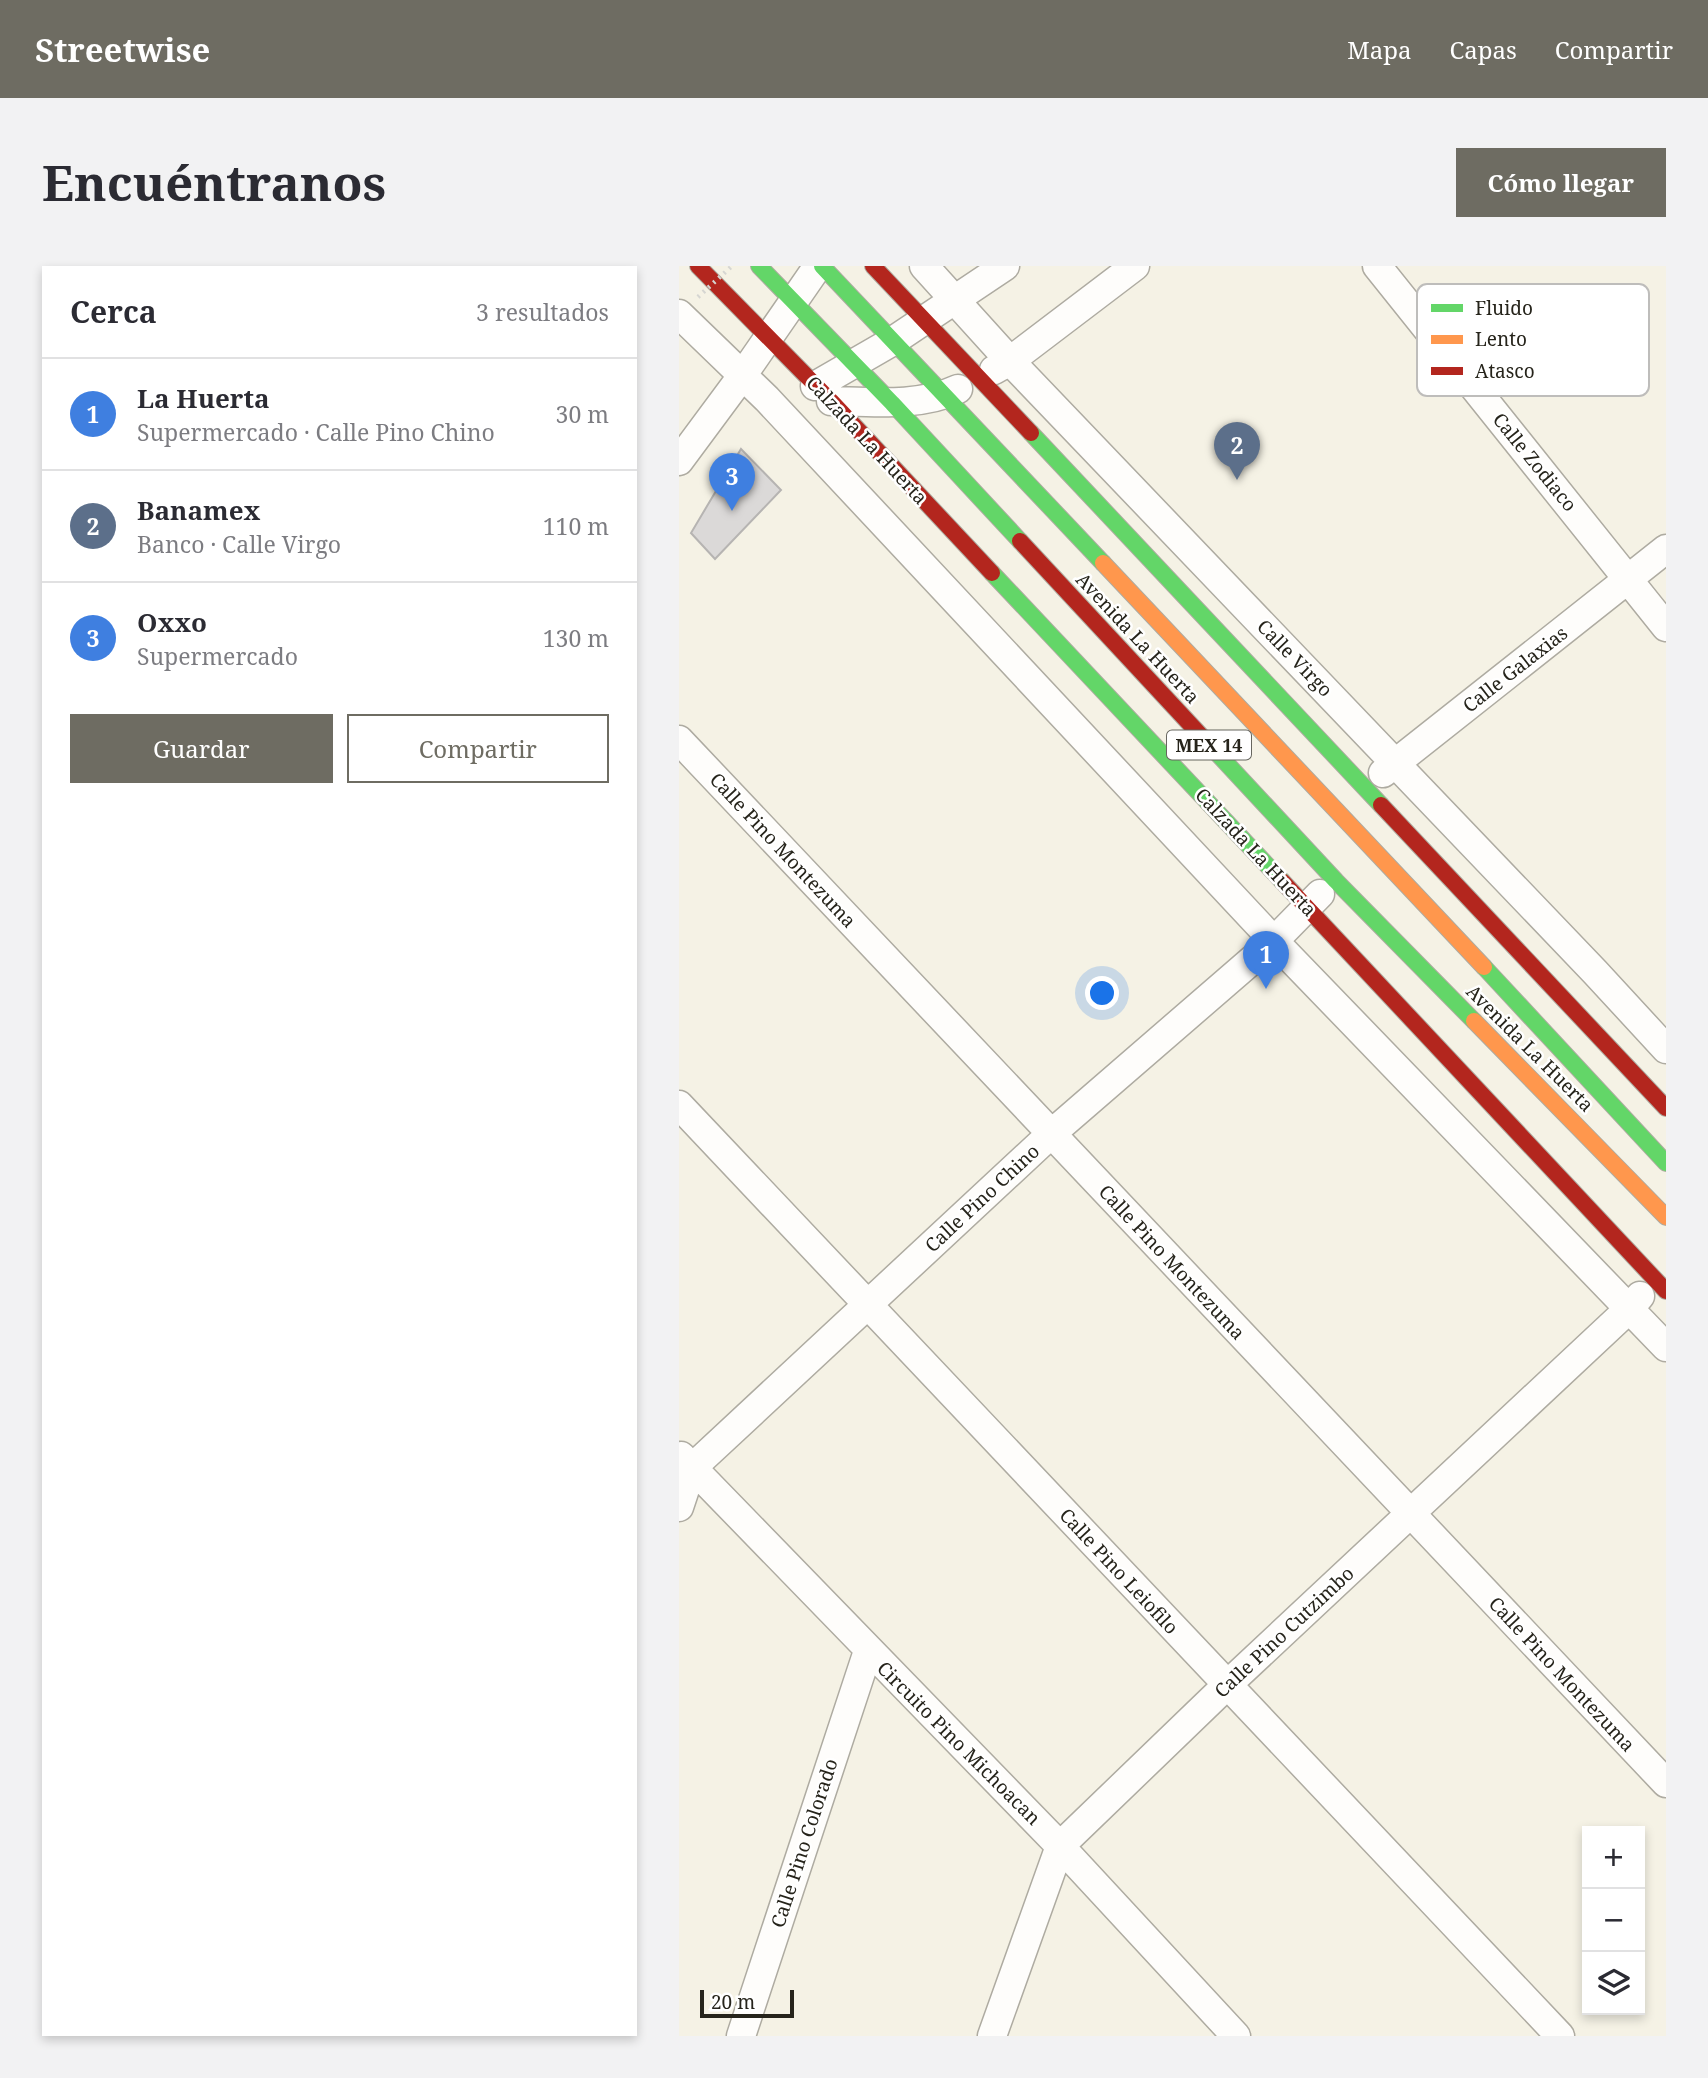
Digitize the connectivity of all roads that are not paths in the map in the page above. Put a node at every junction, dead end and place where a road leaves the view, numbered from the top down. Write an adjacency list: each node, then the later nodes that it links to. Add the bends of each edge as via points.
1 (698, 266): 14 (main road, Calzada La Huerta)
2 (759, 266): 10 (main road, Avenida La Huerta / MEX 14)
3 (820, 266): 10 (street); 15 (main road, Avenida La Huerta / MEX 14)
4 (873, 266): 13 (main road)
5 (923, 266): 9 (street, Calle Virgo)
6 (1005, 266): 9 (street)
7 (1135, 266): 16 (street)
8 (1377, 266): 12 (street, Calle Zodiaco)
9 (955, 299): 13 (street); 16 (street, Calle Virgo)
10 (794, 301): 14 (street); 17 (main road, Avenida La Huerta / MEX 14)
11 (689, 306): 18 (street)
12 (1417, 316)
13 (925, 320): 15 (street); 19 (main road)
14 (769, 337): 18 (street); 20 (main road, Calzada La Huerta)
15 (893, 341): 17 (street); 21 (main road, Avenida La Huerta / MEX 14)
16 (1010, 361): 19 (street); 29 (street, Calle Virgo)
17 (855, 365): 20 (street); 23 (main road, Avenida La Huerta / MEX 14)
18 (742, 376): 24 (street); 34 (street)
19 (980, 378): 21 (street); 30 (main road)
20 (823, 394): 23 (street); 33 (main road, Calzada La Huerta)
21 (945, 395): 23 (street); 31 (main road, Avenida La Huerta / MEX 14)
22 (1481, 396): 26 (street, Calle Zodiaco)
23 (891, 403): 32 (main road, Avenida La Huerta / MEX 14)
24 (679, 461)
25 (1666, 549): 26 (street, Calle Galaxias)
26 (1628, 579): 27 (street, Calle Zodiaco); 29 (street, Calle Galaxias)
27 (1666, 627)
28 (679, 740): 38 (street, Calle Pino Montezuma)
29 (1396, 763): 30 (street, Calle Galaxias); 35 (street, Calle Virgo)
30 (1364, 789): 31 (street, Calle Galaxias); 37 (main road)
31 (1334, 809): 39 (main road, Avenida La Huerta / MEX 14)
32 (1336, 881): 33 (street, Calle Pino Chino); 40 (main road, Avenida La Huerta / MEX 14)
33 (1307, 906): 34 (street, Calle Pino Chino); 41 (main road, Calzada La Huerta)
34 (1274, 941): 38 (street, Calle Pino Chino); 43 (street)
35 (1666, 1049)
36 (679, 1105): 42 (street, Calle Pino Leiofilo)
37 (1666, 1108)
38 (1051, 1134): 42 (street, Calle Pino Chino); 47 (street, Calle Pino Montezuma)
39 (1666, 1163)
40 (1666, 1217)
41 (1662, 1278): 43 (street, Calle Pino Cutzimbo)
42 (868, 1305): 45 (street, Calle Pino Chino); 49 (street, Calle Pino Leiofilo)
43 (1630, 1308): 44 (street); 47 (street, Calle Pino Cutzimbo)
44 (1666, 1347)
45 (686, 1461): 46 (street, Calle Pino Chino); 48 (street, Circuito Pino Michoacan)
46 (679, 1507)
47 (1411, 1513): 49 (street, Calle Pino Cutzimbo); 50 (street, Calle Pino Montezuma)
48 (868, 1651): 51 (street, Circuito Pino Michoacan); 52 (street, Calle Pino Colorado)
49 (1227, 1685): 51 (street, Calle Pino Cutzimbo); 55 (street, Calle Pino Leiofilo)
50 (1666, 1783)
51 (1060, 1846): 53 (street, Calle Pino Cutzimbo); 54 (street, Circuito Pino Michoacan)
52 (741, 2036)
53 (992, 2036)
54 (1236, 2036)
55 (1560, 2036)

